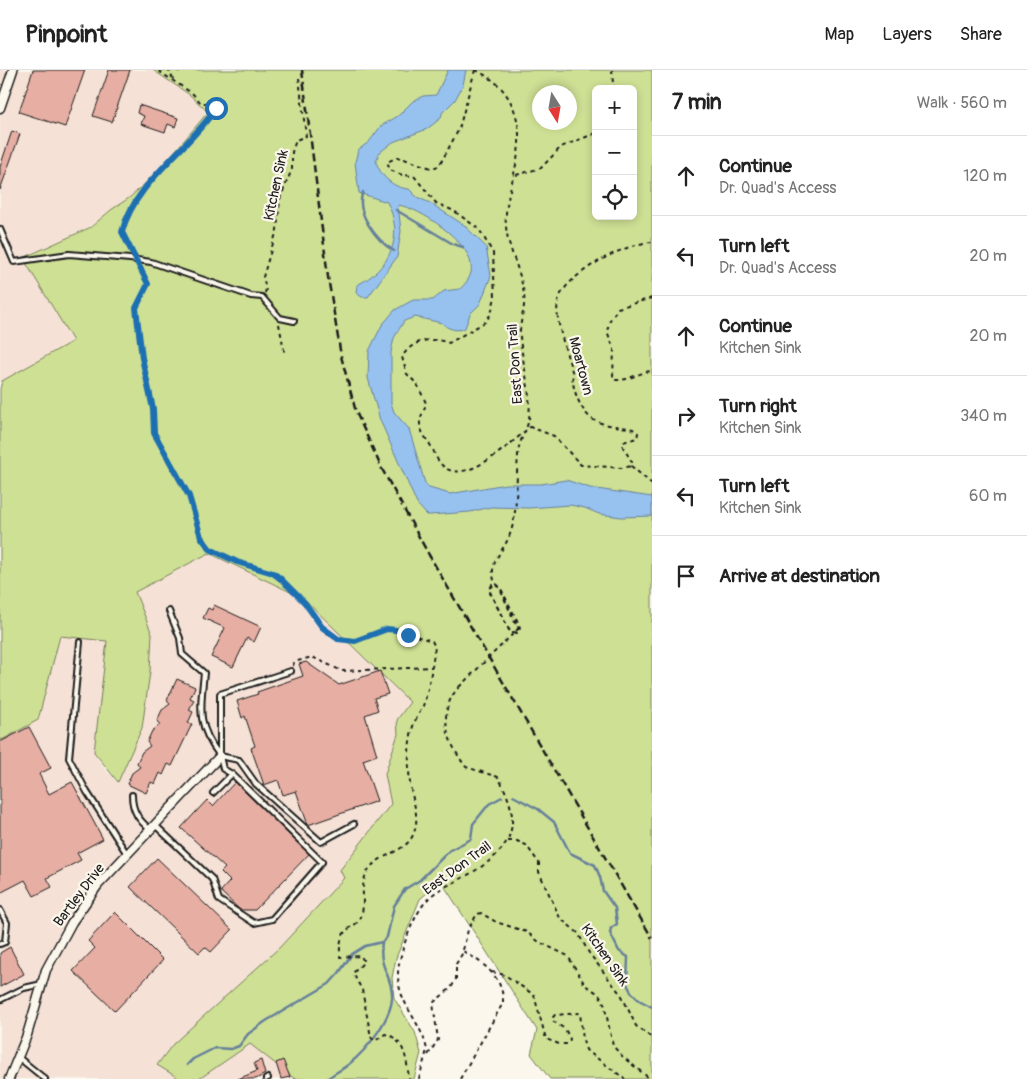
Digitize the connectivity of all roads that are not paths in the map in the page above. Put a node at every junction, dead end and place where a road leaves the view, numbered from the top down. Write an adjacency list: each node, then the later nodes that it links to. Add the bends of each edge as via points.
1 (13, 70): 2 (street)
2 (0, 108)
3 (0, 229): 4 (lane, via 14,262 69,254 152,262 251,296 260,296 266,299 278,317)
4 (294, 321)
5 (169, 611): 8 (lane, via 180,638 182,654 204,673 201,724 207,740)
6 (80, 642): 14 (lane, via 69,759)
7 (291, 672): 8 (lane, via 220,694)
8 (220, 756): 9 (lane, via 223,769); 12 (lane, via 239,760 256,784 321,842); 13 (street, Bartley Drive)
9 (232, 774): 10 (lane); 13 (lane, via 322,862 272,919 254,923 219,900 212,879)
10 (213, 793)
11 (132, 796): 13 (lane, via 138,816)
12 (354, 824)
13 (153, 827): 14 (street, Bartley Drive)
14 (128, 854): 17 (street, Bartley Drive, via 98,885 72,922)
15 (0, 910): 16 (lane, via 7,923 5,942)
16 (0, 944)
17 (42, 984): 18 (lane, via 24,988); 19 (street, Bartley Drive)
18 (0, 1000)
19 (19, 1058): 20 (street, Bartley Drive); 21 (lane)
20 (10, 1079)
21 (45, 1079)

